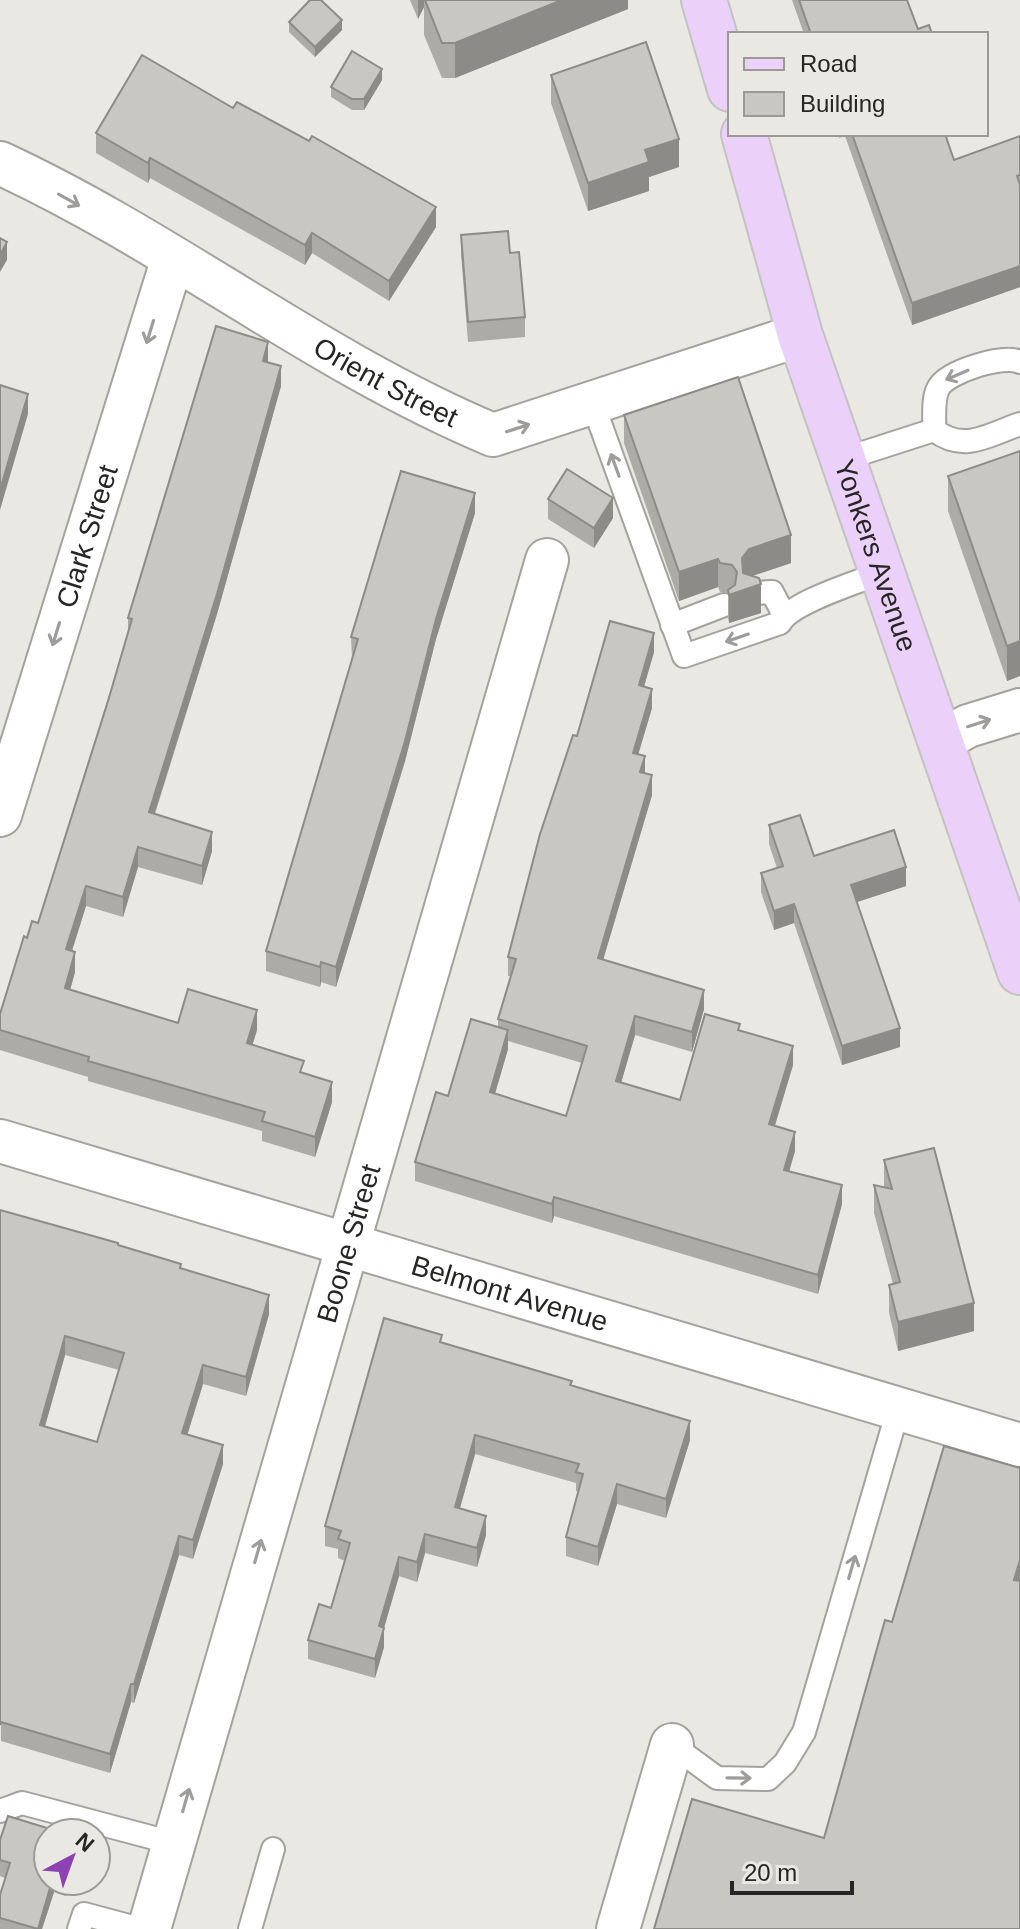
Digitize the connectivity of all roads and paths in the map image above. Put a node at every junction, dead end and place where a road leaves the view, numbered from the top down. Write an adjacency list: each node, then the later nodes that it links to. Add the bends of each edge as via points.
1 (704, 0): 2 (main road)
2 (728, 82)
3 (745, 136): 6 (main road, Yonkers Avenue)
4 (0, 163): 5 (street, Orient Street, one-way to 5)
5 (173, 258): 8 (street, Orient Street, one-way to 8, via 425,407 493,435); 20 (street, Clark Street, one-way to 20)
6 (800, 335): 8 (street, Orient Street); 11 (main road, Yonkers Avenue)
7 (1020, 362): 10 (lane, one-way to 10, via 1004,357 946,378 935,397)
8 (593, 404): 17 (lane, one-way to 8)
9 (1020, 424): 10 (lane, via 968,442 949,441)
10 (934, 430): 11 (lane)
11 (844, 459): 13 (main road, Yonkers Avenue)
12 (547, 560): 23 (street, Boone Street)
13 (883, 572): 16 (lane); 19 (main road, Yonkers Avenue)
14 (754, 593): 16 (lane, via 772,592)
15 (724, 605): 17 (lane)
16 (784, 615): 17 (lane, one-way to 17, via 780,623 684,656)
17 (672, 625)
18 (1020, 710): 19 (street, one-way to 18, via 968,726)
19 (941, 741): 21 (main road, Yonkers Avenue)
20 (0, 815)
21 (1020, 972)
22 (0, 1141): 23 (street, Belmont Avenue)
23 (347, 1245): 24 (street, Belmont Avenue); 28 (street, Boone Street, one-way to 23)
24 (898, 1410): 25 (street, Belmont Avenue); 26 (lane, one-way to 24, via 717,1778 768,1779 785,1763 804,1732)
25 (1020, 1445)
26 (672, 1745): 34 (street)
27 (0, 1811): 28 (lane, via 22,1803)
28 (173, 1843): 32 (street, Boone Street)
29 (273, 1849): 33 (lane)
30 (79, 1929): 31 (lane, via 84,1914)
31 (140, 1929)
32 (149, 1929)
33 (250, 1929)
34 (618, 1929)

